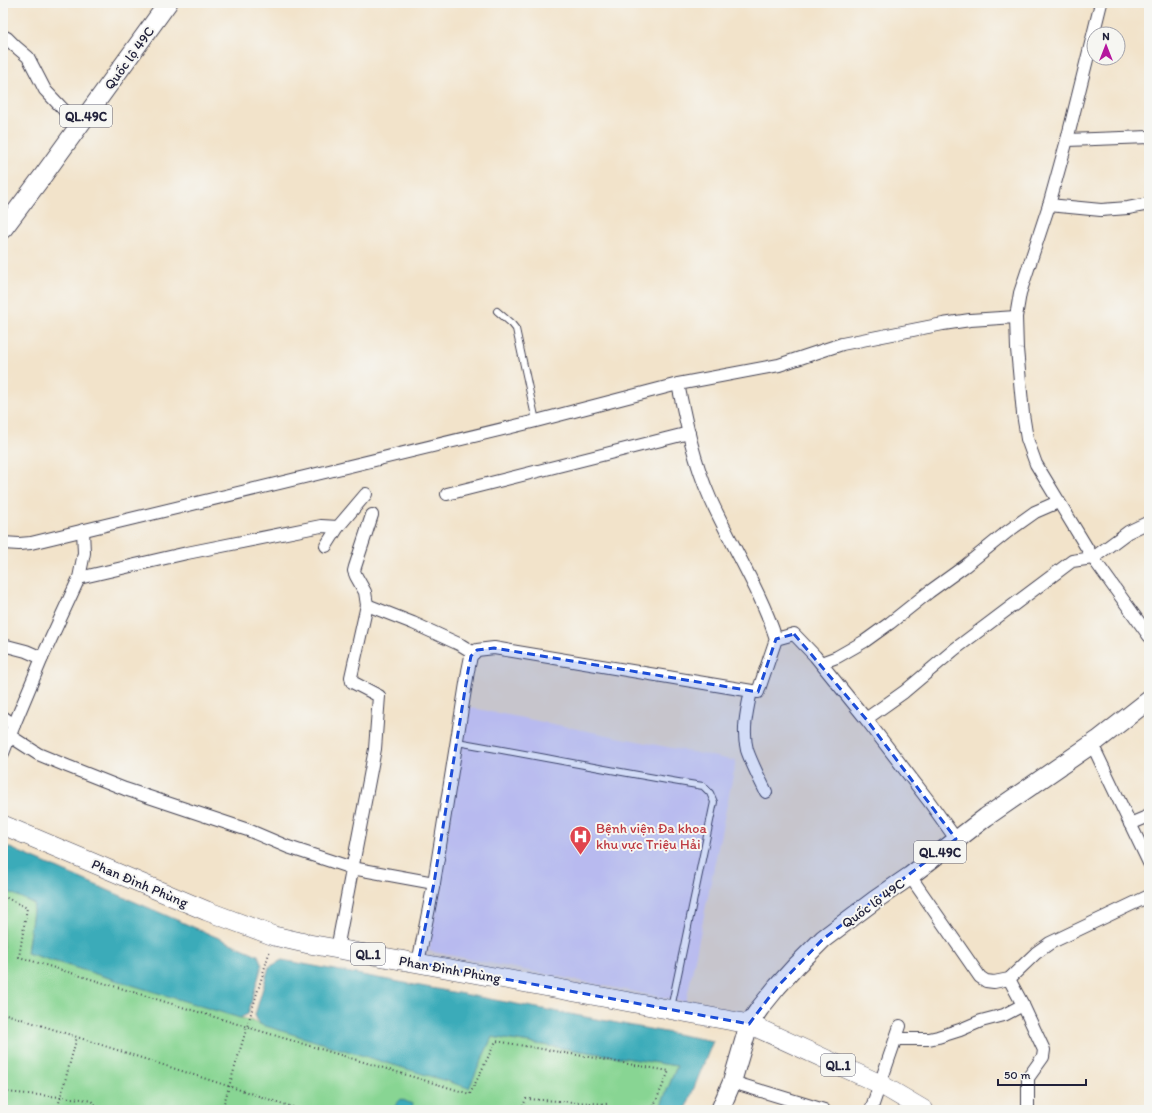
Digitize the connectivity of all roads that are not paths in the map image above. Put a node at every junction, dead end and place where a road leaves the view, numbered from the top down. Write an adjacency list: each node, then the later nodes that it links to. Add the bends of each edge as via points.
1 (168, 3): 4 (main road, Quốc lộ 49C / QL.49C)
2 (1102, 3): 6 (street)
3 (3, 36): 4 (street, via 28,56 44,90)
4 (79, 126): 9 (main road, Quốc lộ 49C / QL.49C)
5 (1149, 137): 6 (street)
6 (1067, 140): 7 (street)
7 (1049, 204): 8 (street, via 1101,210); 11 (street, via 1020,293)
8 (1149, 204)
9 (3, 229)
10 (497, 311): 13 (lane, via 516,329)
11 (1016, 316): 12 (street, via 943,324 842,344 765,369); 17 (street, via 1020,394 1027,439 1036,464)
12 (678, 384): 13 (street); 14 (street)
13 (536, 421): 21 (street)
14 (689, 433): 16 (street); 28 (street, via 710,499 763,605)
15 (366, 494): 20 (street)
16 (447, 494)
17 (1058, 502): 24 (street); 32 (street, via 1035,512 1006,532 865,641)
18 (372, 515): 26 (street, via 354,571 365,592)
19 (1149, 522): 24 (street, via 1128,532)
20 (338, 527): 23 (street); 25 (street, via 322,526)
21 (83, 530): 22 (street, via 31,543); 25 (street, via 84,553)
22 (3, 543)
23 (326, 546)
24 (1093, 558): 27 (street); 36 (street, via 1072,561)
25 (79, 578): 31 (street)
26 (367, 605): 30 (street, via 413,623); 47 (street, via 351,679 379,696 375,749)
27 (1149, 636)
28 (776, 639): 32 (street, via 794,634); 33 (street, via 758,692)
29 (3, 645): 31 (street, via 26,650)
30 (474, 653): 33 (street, via 477,650 494,648); 38 (street, via 468,671)
31 (42, 658): 37 (street)
32 (821, 663): 36 (street)
33 (751, 691): 41 (street, via 746,712 747,750)
34 (1149, 700): 39 (main road, Quốc lộ 49C / QL.49C)
35 (3, 716): 37 (street)
36 (866, 719): 45 (street)
37 (12, 731): 40 (street); 47 (street, via 38,754 74,769)
38 (457, 742): 49 (street); 55 (lane, via 704,786 710,793 714,802)
39 (1092, 744): 43 (street); 45 (main road, Quốc lộ 49C / QL.49C)
40 (3, 753)
41 (766, 792)
42 (1149, 816): 43 (street)
43 (1130, 824): 46 (street)
44 (3, 825): 51 (highway, Phan Đình Phùng / QL.1, via 244,925 274,936)
45 (956, 839): 48 (main road, Quốc lộ 49C / QL.49C)
46 (1149, 863)
47 (352, 868): 49 (street); 51 (street)
48 (910, 876): 53 (street, via 980,977 994,982); 56 (main road, Quốc lộ 49C / QL.49C, via 823,939 777,987)
49 (434, 883): 52 (street)
50 (1149, 896): 53 (street, via 1050,943)
51 (337, 949): 52 (highway, Phan Đình Phùng / QL.1)
52 (418, 963): 55 (highway, Phan Đình Phùng / QL.1)
53 (1009, 979): 54 (street)
54 (1023, 1005): 58 (street, via 1004,1015 938,1038); 65 (street, via 1044,1050 1043,1057 1028,1078)
55 (670, 1010): 56 (highway, Phan Đình Phùng / QL.1)
56 (750, 1024): 59 (main road, QL.49C); 60 (highway, QL.1)
57 (900, 1026): 58 (street)
58 (896, 1039): 60 (street)
59 (732, 1082): 61 (main road, QL.49C); 62 (street)
60 (880, 1084): 63 (street); 64 (highway, QL.1)
61 (720, 1110)
62 (824, 1110)
63 (871, 1110)
64 (924, 1110)
65 (1028, 1110)

